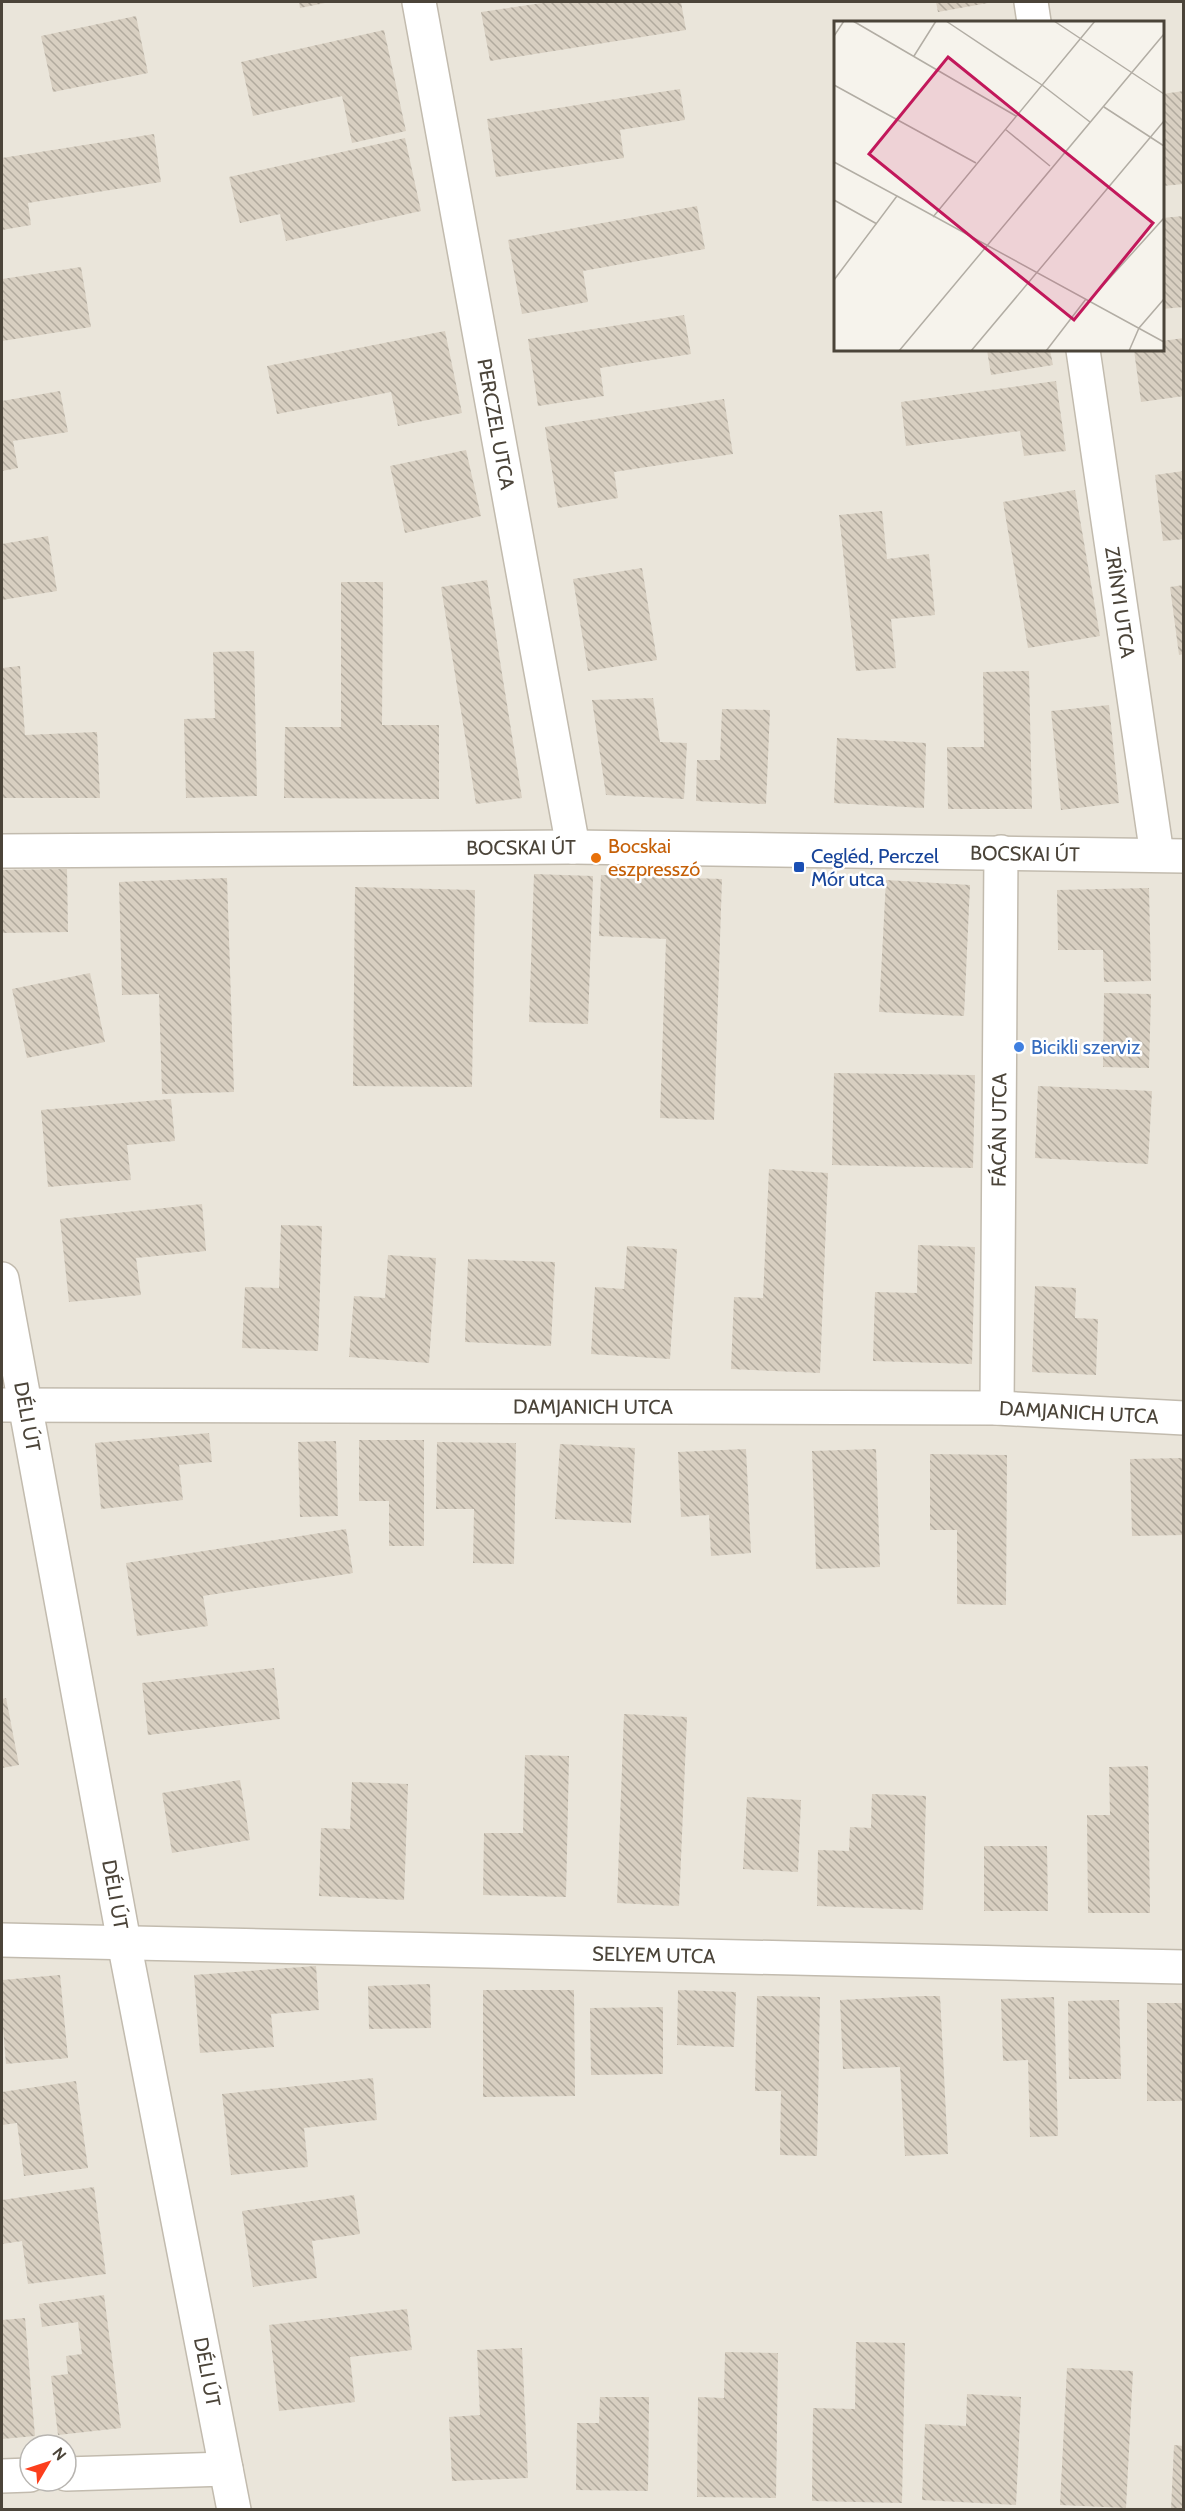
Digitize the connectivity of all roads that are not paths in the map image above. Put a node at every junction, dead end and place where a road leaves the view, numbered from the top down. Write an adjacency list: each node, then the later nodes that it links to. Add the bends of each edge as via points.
1 (419, 2): 5 (street, PERCZEL UTCA)
2 (1031, 2): 3 (street)
3 (1034, 21)
4 (1083, 351): 8 (street, ZRÍNYI UTCA)
5 (573, 847): 6 (street, BOCSKAI ÚT); 7 (street, BOCSKAI ÚT)
6 (2, 851)
7 (1000, 852): 8 (street, BOCSKAI ÚT); 11 (street, FÁCÁN UTCA)
8 (1170, 856)
9 (2, 1279): 10 (street, DÉLI ÚT)
10 (14, 1405): 11 (street, DAMJANICH UTCA); 14 (street, DÉLI ÚT)
11 (997, 1408): 12 (street, DAMJANICH UTCA)
12 (1184, 1418)
13 (2, 1940): 14 (street, SELYEM UTCA)
14 (124, 1942): 15 (street, SELYEM UTCA); 16 (street, DÉLI ÚT)
15 (1184, 1967)
16 (226, 2469): 17 (street); 20 (street, DÉLI ÚT)
17 (78, 2474)
18 (18, 2475): 19 (street)
19 (2, 2476)
20 (243, 2509)

